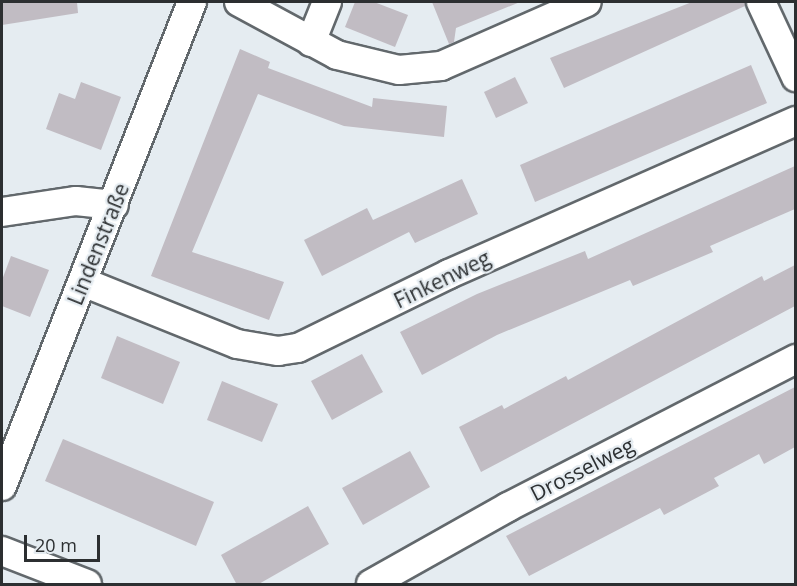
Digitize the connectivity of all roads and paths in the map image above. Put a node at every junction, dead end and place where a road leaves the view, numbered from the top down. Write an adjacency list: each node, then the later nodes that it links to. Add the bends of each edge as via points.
1 (192, 2): 9 (street, Lindenstraße)
2 (239, 2): 6 (street)
3 (327, 2): 6 (street)
4 (587, 2): 6 (street, via 441,66 378,68)
5 (761, 2): 7 (street)
6 (311, 42)
7 (795, 77)
8 (795, 121): 11 (street, Finkenweg, via 449,274 298,348 278,351 237,345)
9 (114, 205): 10 (street, via 76,201); 11 (street, Lindenstraße)
10 (2, 212)
11 (83, 282): 13 (street, Lindenstraße)
12 (795, 358): 16 (street, Drosselweg, via 508,507)
13 (3, 478)
14 (2, 551): 15 (street)
15 (87, 585)
16 (371, 585)

